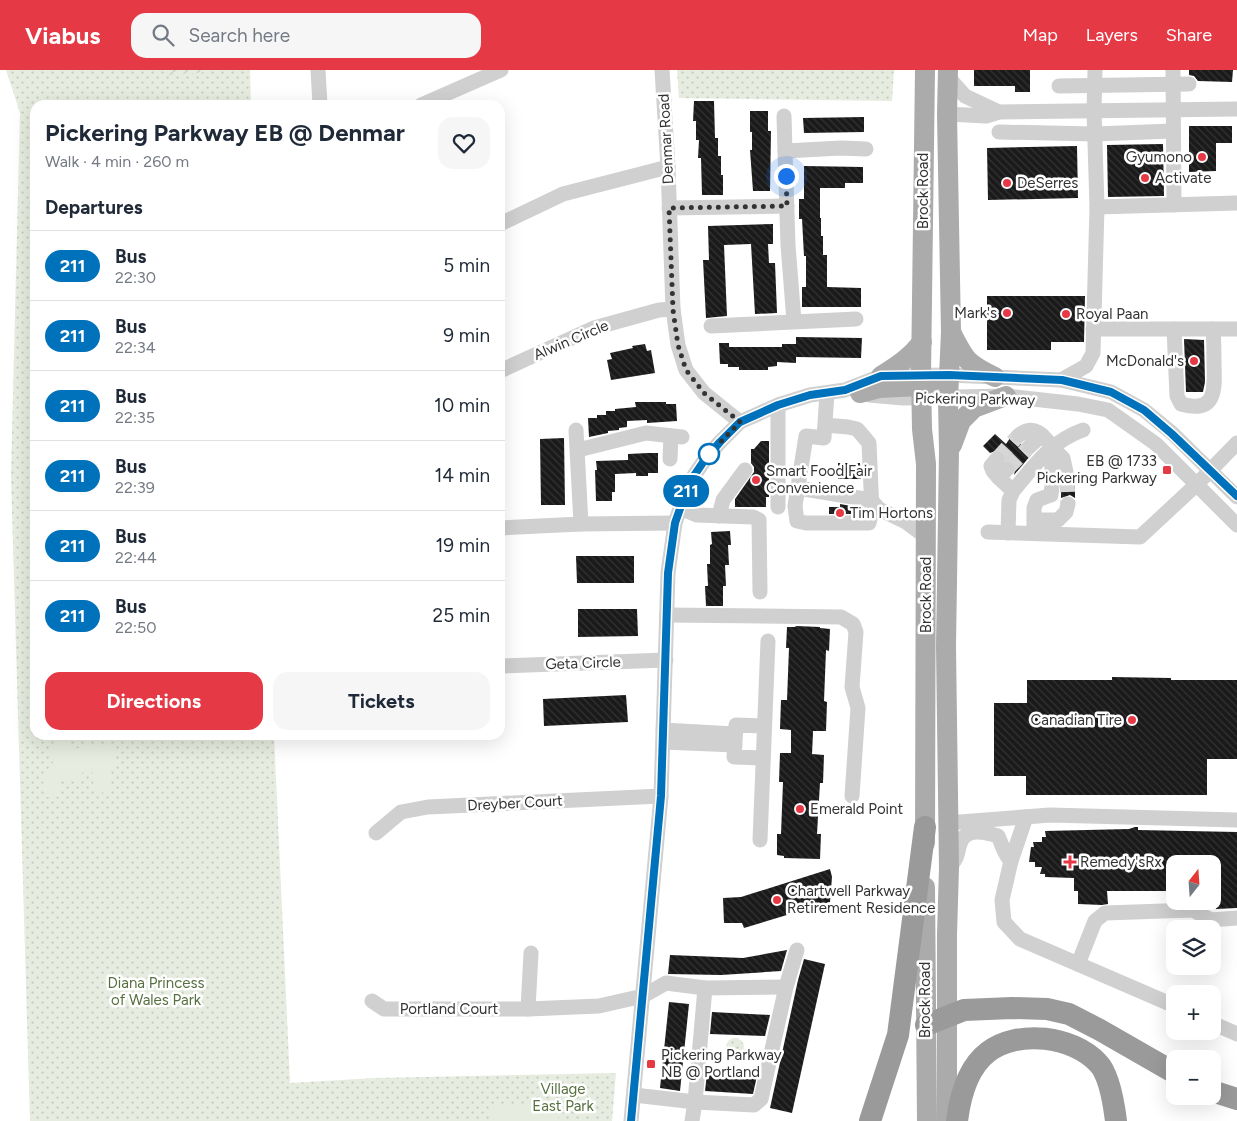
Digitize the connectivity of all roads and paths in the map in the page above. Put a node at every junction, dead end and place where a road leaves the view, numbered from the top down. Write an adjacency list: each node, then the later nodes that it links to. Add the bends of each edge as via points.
1 (318, 70): 11 (street)
2 (501, 70): 12 (street)
3 (662, 70): 25 (street, Denmar Road)
4 (924, 70): 17 (main road, Brock Road)
5 (1095, 70): 10 (street)
6 (948, 74): 16 (street, via 965,96); 18 (main road, Brock Road)
7 (1173, 77): 8 (street); 10 (street); 14 (street)
8 (1189, 84)
9 (1059, 86): 10 (street)
10 (1094, 86): 15 (street)
11 (320, 100)
12 (432, 100)
13 (1237, 109): 14 (street)
14 (1172, 110): 15 (street); 20 (street)
15 (1094, 111): 16 (street); 22 (street)
16 (999, 112): 18 (street, via 986,116)
17 (924, 113): 18 (main road); 41 (main road, Brock Road)
18 (947, 114): 40 (main road, Brock Road)
19 (784, 116): 24 (street)
20 (1172, 131): 22 (street); 28 (street)
21 (999, 132): 22 (street)
22 (1095, 134): 30 (street)
23 (866, 148): 24 (street)
24 (785, 151): 27 (street)
25 (668, 167): 29 (street, Denmar Road); 31 (street, via 563,194)
26 (1237, 203): 28 (street)
27 (787, 206): 29 (street); 34 (street)
28 (1174, 206): 30 (street)
29 (669, 208): 32 (street, Denmar Road)
30 (1097, 208): 37 (street)
31 (505, 222)
32 (673, 310): 42 (street, Alwin Circle, via 659,310 594,328); 53 (street, Denmar Road, via 678,345 686,370 704,393)
33 (856, 319): 34 (street)
34 (794, 322): 35 (street)
35 (711, 326)
36 (1237, 328): 39 (street)
37 (1093, 329): 38 (street); 46 (street, via 1093,353 1086,366)
38 (1174, 329): 39 (street); 39 (street, via 1177,396 1181,404 1189,406 1203,406 1215,388)
39 (1212, 329)
40 (951, 332): 43 (main road, Brock Road); 45 (main road, via 962,354 974,367)
41 (922, 342): 44 (main road, via 902,363); 47 (main road, Brock Road)
42 (505, 369)
43 (949, 375): 45 (street, Pickering Parkway); 47 (main road); 51 (main road, Brock Road)
44 (881, 376): 47 (street, Pickering Parkway); 48 (street, Pickering Parkway)
45 (995, 377): 46 (street, Pickering Parkway)
46 (1062, 380): 65 (street, Pickering Parkway, via 1111,392 1144,410)
47 (922, 386): 48 (main road); 51 (street, Pickering Parkway); 82 (main road, Brock Road)
48 (853, 392): 49 (street, Pickering Parkway)
49 (827, 393): 52 (street, Pickering Parkway); 54 (street)
50 (1006, 396): 51 (street, Pickering Parkway); 61 (main road, via 974,408 961,421); 67 (street, Pickering Parkway, via 1108,410 1156,444)
51 (948, 399): 61 (main road, Brock Road)
52 (778, 405): 53 (street, Pickering Parkway); 73 (street)
53 (740, 422): 74 (street, Pickering Parkway, via 706,458 689,483)
54 (825, 426): 68 (street, via 824,438 806,436); 71 (street, via 857,429 869,443)
55 (576, 430): 60 (street)
56 (1083, 430): 59 (street)
57 (1025, 441): 59 (street, via 1027,430 1034,430)
58 (1237, 442): 65 (street)
59 (1050, 445): 66 (street, via 1063,458); 69 (street); 78 (street, via 1051,495 1037,500)
60 (578, 450): 62 (street, via 646,433 676,436); 76 (street)
61 (949, 451): 96 (main road, Brock Road)
62 (670, 459)
63 (1001, 468): 69 (street)
64 (745, 470): 75 (street, via 723,500)
65 (1209, 471): 67 (street); 70 (street, Pickering Parkway)
66 (1067, 477)
67 (1198, 484): 77 (street, Pickering Parkway); 78 (street, via 1140,537)
68 (798, 488): 71 (street); 71 (street, via 797,521 806,523 869,523)
69 (1013, 491): 81 (street, via 1009,500)
70 (1237, 496)
71 (872, 500): 82 (street, via 879,509 906,522)
72 (1068, 504): 78 (street, via 1066,512 1058,520)
73 (778, 507)
74 (678, 516): 75 (street); 76 (street); 84 (street, Pickering Parkway, via 668,573)
75 (719, 516): 83 (street, via 759,520)
76 (581, 524): 79 (street)
77 (1237, 525)
78 (1034, 526): 81 (street)
79 (505, 528)
80 (988, 532): 81 (street)
81 (1008, 533)
82 (926, 537): 97 (main road, Brock Road)
83 (760, 592)
84 (667, 615): 86 (street, Pickering Parkway); 93 (street, via 841,617 853,624 856,632 852,687 858,708)
85 (768, 641): 88 (street)
86 (666, 660): 87 (street, Geta Circle); 89 (street, Pickering Parkway)
87 (505, 666)
88 (764, 726): 90 (street, via 736,725); 91 (street)
89 (663, 736): 90 (street); 92 (street, Pickering Parkway)
90 (735, 740): 91 (street, via 734,756)
91 (763, 758): 99 (street)
92 (661, 796): 98 (street, Dreyber Court, via 428,807 401,812); 108 (street, Pickering Parkway)
93 (852, 796)
94 (1026, 817): 95 (street); 96 (street); 100 (street)
95 (1237, 820)
96 (947, 823): 101 (main road, Brock Road)
97 (925, 827): 113 (main road, Brock Road); 123 (highway, via 898,1035)
98 (376, 833)
99 (760, 840)
100 (1011, 861): 101 (street, via 998,836 984,831 970,833 961,840 958,857); 105 (street, via 1002,900 1004,922 1020,939)
101 (949, 868): 112 (main road, Brock Road)
102 (1237, 918): 105 (street, via 1211,920 1193,910 1105,913 1095,921)
103 (797, 950): 106 (street)
104 (530, 953): 111 (street)
105 (1078, 964): 110 (street)
106 (786, 987): 107 (street); 120 (street, via 761,1099 754,1105)
107 (705, 988): 108 (street, via 666,983); 120 (street)
108 (644, 996): 111 (street, Portland Court, via 600,1006); 118 (street, Pickering Parkway)
109 (372, 1001): 111 (street, Portland Court, via 384,1009)
110 (1166, 1002)
111 (528, 1009)
112 (946, 1016): 113 (highway); 116 (highway, via 964,1010 1054,1010 1100,1030); 125 (main road, Brock Road)
113 (926, 1025): 124 (main road, Brock Road)
114 (1221, 1027): 115 (street)
115 (1237, 1034)
116 (1166, 1068)
117 (1221, 1094): 119 (highway)
118 (634, 1095): 120 (street); 121 (street, Pickering Parkway)
119 (1237, 1099)
120 (695, 1102): 122 (street)
121 (631, 1121)
122 (692, 1121)
123 (870, 1121)
124 (927, 1121)
125 (947, 1121)
126 (957, 1121): 127 (highway, via 960,1102 977,1064 988,1052 1009,1042 1028,1038 1051,1039 1076,1047 1099,1064 1112,1093)
127 (1116, 1121)

